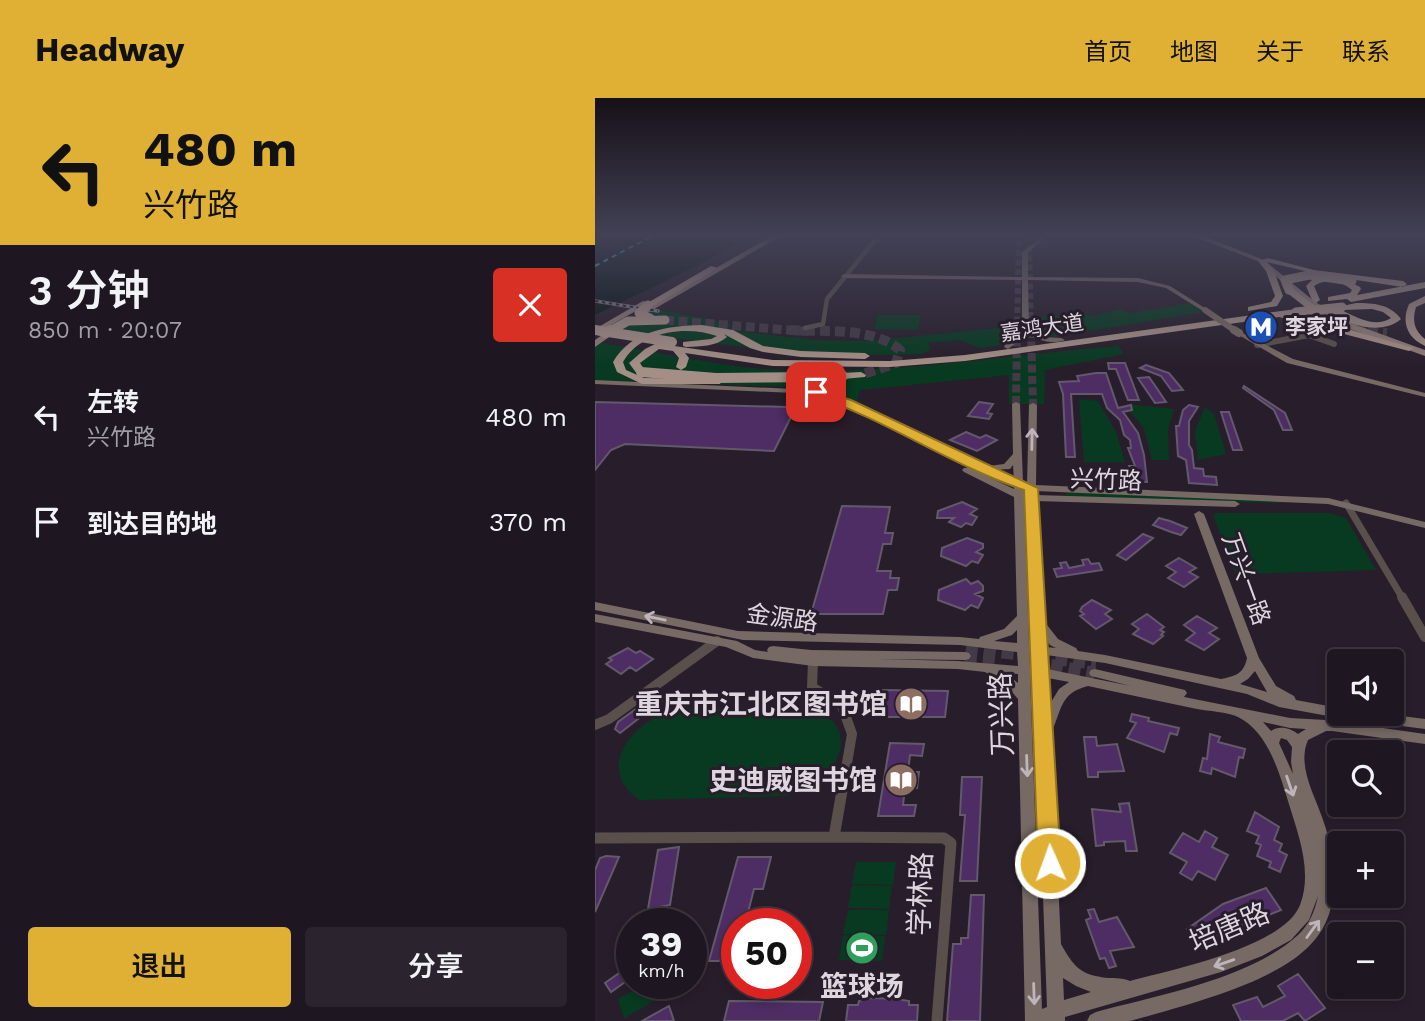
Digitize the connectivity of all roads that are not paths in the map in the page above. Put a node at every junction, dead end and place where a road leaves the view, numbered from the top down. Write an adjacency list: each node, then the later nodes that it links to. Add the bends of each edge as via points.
1 (693, 279): 27 (highway, bridge, via 640,310 642,316 665,320 628,321)
2 (694, 279): 19 (main road)
3 (701, 279): 19 (main road)
4 (842, 279): 23 (street, via 827,299 823,324)
5 (1025, 279): 24 (street)
6 (1030, 279): 31 (street, bridge, via 1150,281 1168,287)
7 (1273, 279): 20 (highway, via 1279,296 1274,304)
8 (1276, 279): 22 (highway, via 1291,299)
9 (1284, 279): 26 (main road, via 1324,313)
10 (1287, 279): 26 (highway, bridge, via 1289,290 1327,318)
11 (1291, 279): 17 (main road)
12 (1335, 279): 15 (highway, bridge)
13 (1366, 279): 15 (highway)
14 (1425, 283): 15 (highway); 17 (highway, 嘉鸿大道)
15 (1403, 284)
16 (1425, 297): 17 (highway, 嘉鸿大道); 25 (highway, via 1406,305 1402,326); 29 (highway, via 1412,306 1409,325)
17 (1328, 303): 17 (highway, via 1379,308 1396,320 1364,323); 18 (highway, bridge); 18 (highway, 嘉鸿大道); 35 (main road, via 1361,327)
18 (1292, 309): 20 (highway, 嘉鸿大道); 21 (highway, 嘉鸿大道)
19 (627, 317): 27 (main road); 27 (main road, via 614,320)
20 (1187, 321): 28 (highway, 嘉鸿大道)
21 (1233, 321): 34 (highway, via 1298,318); 37 (highway, 嘉鸿大道, via 937,361 837,365)
22 (1324, 321)
23 (805, 328)
24 (1026, 332): 28 (street); 33 (street)
25 (1387, 333)
26 (1367, 334): 34 (main road)
27 (595, 336): 32 (highway)
28 (1061, 340): 33 (highway, 嘉鸿大道)
29 (1425, 343)
30 (1334, 344): 31 (street, via 1307,335)
31 (1257, 345): 45 (street, via 1302,365)
32 (674, 346): 36 (highway, 嘉鸿大道, via 777,357); 37 (highway, 嘉鸿大道); 38 (highway); 40 (highway, bridge, via 722,337 705,331 679,335 634,363 641,372 730,378)
33 (1008, 348): 36 (highway, 嘉鸿大道)
34 (1409, 348): 35 (main road)
35 (1425, 351)
36 (909, 358): 42 (highway, via 761,349 731,333 693,328 642,339 624,351 618,362 622,372 642,381)
37 (741, 359): 38 (highway, via 711,359)
38 (687, 366): 40 (highway, bridge, via 698,374); 42 (highway, bridge, via 688,376)
39 (861, 375): 40 (highway, bridge)
40 (823, 377)
41 (595, 382): 44 (street, 兴竹路, via 784,389)
42 (727, 382): 44 (highway, via 820,374 830,379)
43 (595, 388): 50 (street, 兴竹路, via 814,396)
44 (828, 395): 49 (street, 兴竹路)
45 (1425, 396)
46 (1016, 404): 48 (street, 万兴路)
47 (1033, 405): 50 (street, 万兴路, one-way to 47)
48 (1016, 449): 49 (street, via 1007,467); 50 (street, 万兴路)
49 (971, 464): 50 (street, 兴竹路)
50 (1024, 491): 51 (street, 兴竹路); 54 (street, 兴竹路); 57 (street, 万兴路); 58 (street, 万兴路)
51 (1062, 500): 52 (street, 兴竹路); 57 (street, via 1041,507)
52 (1181, 503): 53 (street, 兴竹路); 55 (street)
53 (1212, 504): 54 (street, 兴竹路); 55 (street)
54 (1346, 505): 56 (street, 兴竹路); 64 (street)
55 (1199, 514): 71 (street, 万兴一路)
56 (1422, 522)
57 (1032, 525): 59 (street, 万兴路)
58 (1021, 591): 59 (street, via 1029,601); 61 (street, 万兴路)
59 (1036, 595): 63 (street, 万兴路)
60 (595, 606): 65 (street, 金源路, one-way to 60)
61 (1022, 617): 68 (street, 万兴路); 70 (street, via 1016,626)
62 (595, 618): 66 (street, 金源路)
63 (1038, 621): 69 (street, 万兴路); 73 (street, via 1047,635)
64 (1425, 637)
65 (734, 640): 66 (street, 金源路); 70 (street); 72 (street, via 753,654)
66 (717, 641): 90 (street)
67 (1000, 645): 68 (street); 70 (street); 70 (street, via 1008,654 1002,662)
68 (1022, 648): 69 (street); 74 (street, 万兴路)
69 (1040, 650): 73 (street); 75 (street, 万兴路)
70 (965, 655): 72 (street); 74 (street); 78 (street, via 1009,681)
71 (1253, 658): 77 (street, via 1245,676); 80 (street, 万兴一路, via 1272,689)
72 (813, 662): 96 (street, via 813,687 842,706 852,734)
73 (1098, 669): 76 (street); 76 (street, via 1064,659 1062,670); 77 (street); 79 (street); 81 (street); 83 (street); 92 (street, via 1060,694)
74 (1023, 670): 75 (street); 78 (street, 万兴路)
75 (1041, 672): 76 (street); 84 (street, 万兴路)
76 (1076, 677)
77 (1218, 683): 79 (street)
78 (1025, 698): 86 (street, 万兴路)
79 (1284, 704): 80 (street)
80 (1313, 709): 82 (street)
81 (1239, 713): 85 (street); 94 (street, 培唐路)
82 (1327, 715)
83 (1327, 717)
84 (1044, 718): 86 (street, via 1033,712); 92 (street, 万兴路)
85 (1327, 718)
86 (1026, 719): 102 (street, 万兴路, one-way to 102)
87 (1404, 721): 89 (street)
88 (1327, 723): 95 (street, via 1308,732)
89 (1425, 724)
90 (595, 725)
91 (1366, 726): 93 (street)
92 (1045, 735): 98 (street, 万兴路)
93 (1425, 739)
94 (1273, 741): 95 (street, via 1283,732); 99 (street, 培唐路, one-way to 99, via 1308,845 1312,869 1304,914 1283,938 1222,965)
95 (1298, 745): 103 (street, 培唐路, one-way to 95, via 1241,979 1278,962 1312,931 1320,919 1327,871 1299,767)
96 (834, 837): 97 (street, 学林路); 101 (street, 学林路, via 944,838 951,843)
97 (595, 838)
98 (1053, 940): 99 (street, via 1063,966 1083,982); 100 (street, 万兴路)
99 (1134, 987): 100 (street, 培唐路)
100 (1056, 1016): 102 (street, 培唐路)
101 (937, 1021)
102 (1035, 1021)
103 (1096, 1021)

